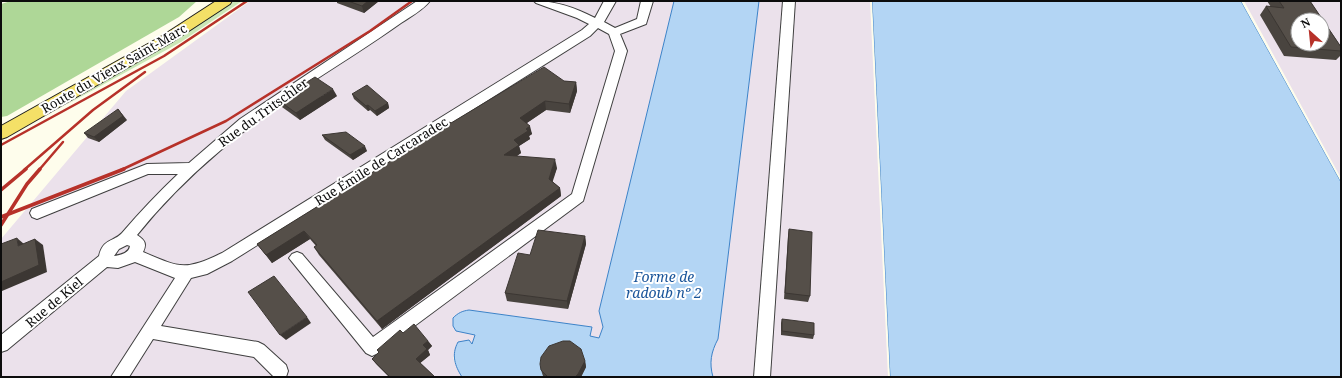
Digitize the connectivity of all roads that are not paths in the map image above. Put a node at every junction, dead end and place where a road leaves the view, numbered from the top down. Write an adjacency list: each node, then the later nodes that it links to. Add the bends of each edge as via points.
1 (216, 1): 11 (main road, Route du Vieux Saint-Marc, via 154,41)
2 (225, 1): 12 (main road, Route du Vieux Saint-Marc, via 168,39)
3 (540, 1): 8 (street)
4 (560, 1): 8 (street)
5 (648, 1): 10 (street, via 642,21)
6 (789, 1): 24 (street)
7 (423, 2): 13 (street, Rue du Tritschler, via 254,116)
8 (572, 8): 9 (street)
9 (605, 12): 10 (street); 19 (street, Rue Émile de Carcaradec, via 586,33 227,257 210,266)
10 (614, 32): 18 (street, via 620,51 578,197 372,348)
11 (1, 127)
12 (1, 133)
13 (192, 168): 14 (street, via 147,169); 15 (street, Rue du Tritschler, via 135,225)
14 (37, 213)
15 (126, 239): 16 (street, via 138,243); 17 (street, via 111,247)
16 (133, 255): 17 (street, via 118,263); 19 (street, Rue Émile de Carcaradec, via 172,271)
17 (107, 258): 21 (street, Rue de Kiel)
18 (297, 258)
19 (186, 273): 20 (street)
20 (150, 331): 22 (street, via 258,350); 23 (street)
21 (1, 345)
22 (280, 371)
23 (119, 377)
24 (762, 377)

